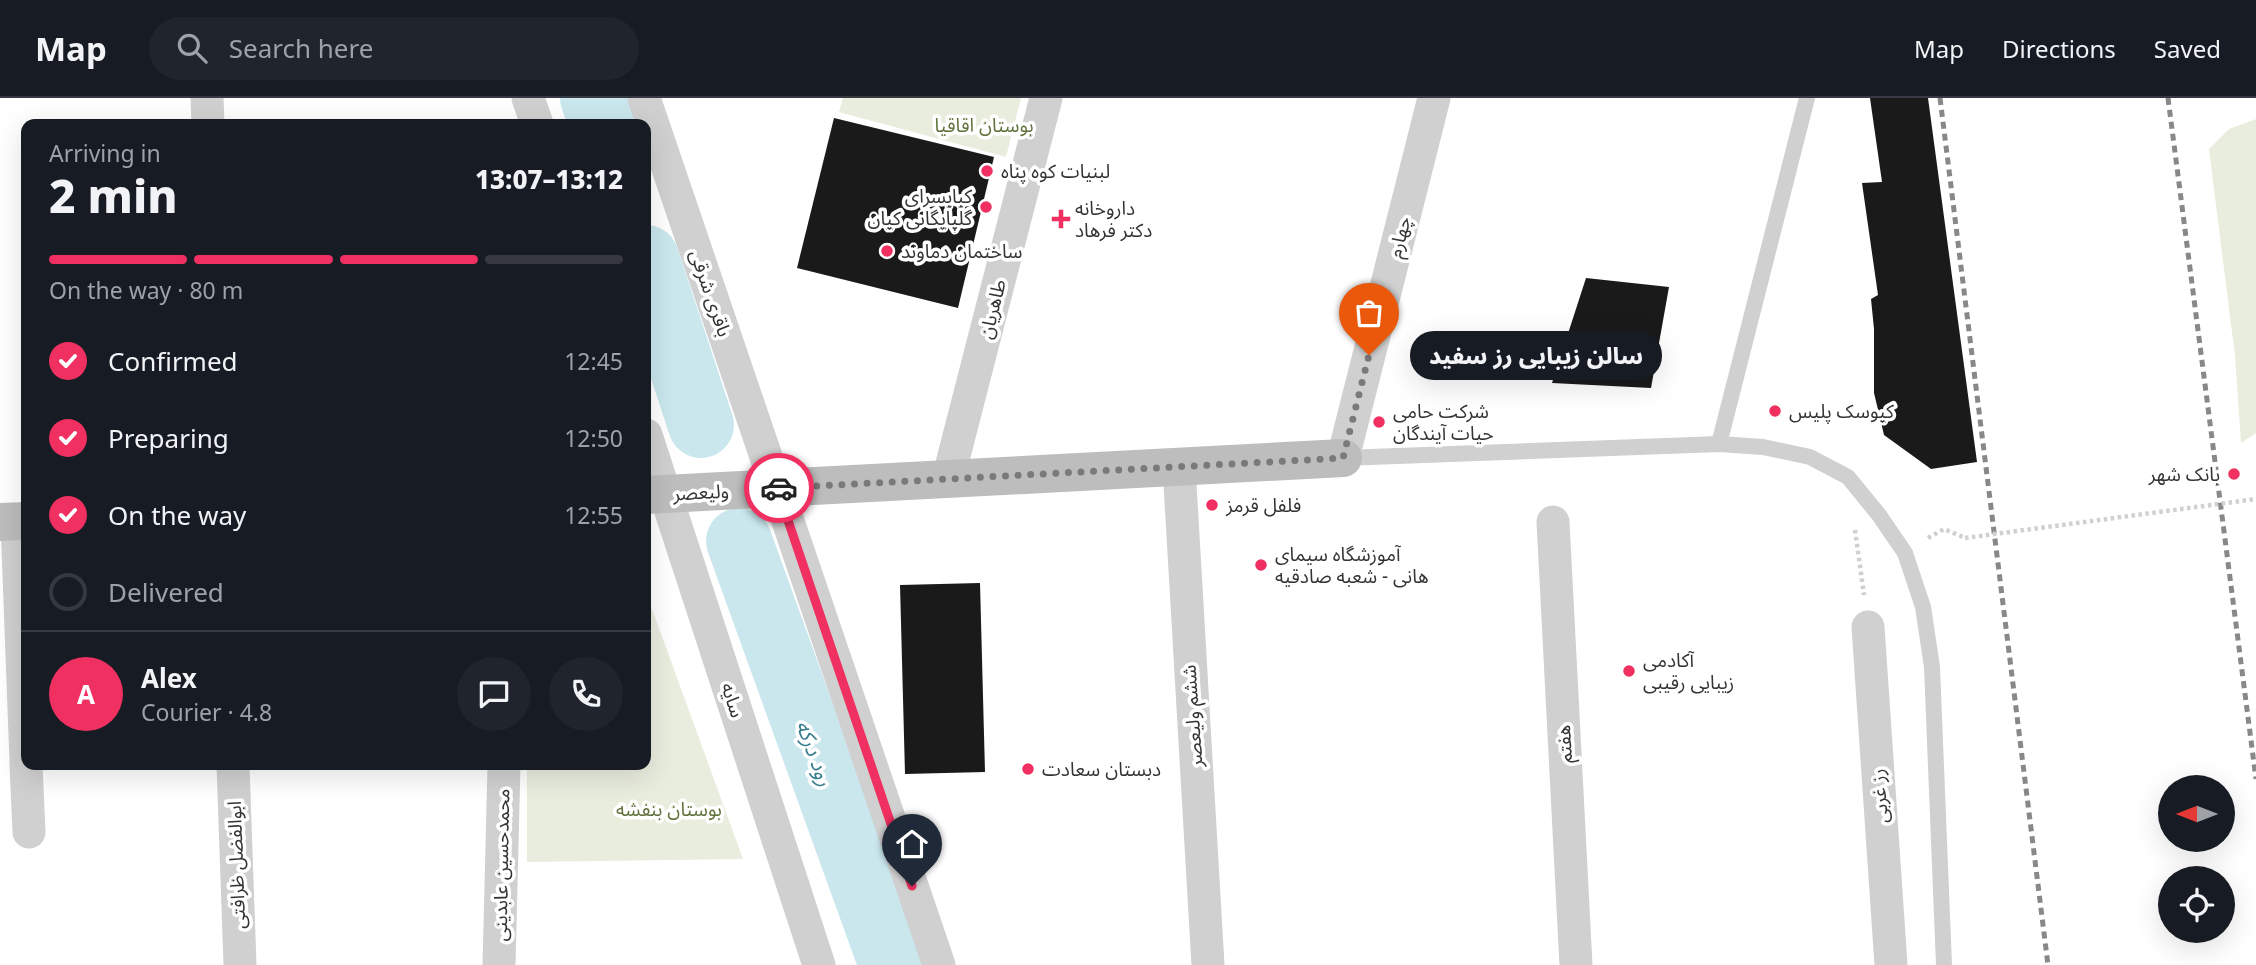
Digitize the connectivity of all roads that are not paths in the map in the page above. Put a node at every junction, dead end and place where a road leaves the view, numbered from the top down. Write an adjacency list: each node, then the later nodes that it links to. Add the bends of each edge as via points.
1 (207, 98): 7 (street)
2 (528, 98): 8 (street)
3 (644, 98): 14 (street, باقری شرقی)
4 (1046, 98): 13 (street, طاهریان)
5 (1434, 98): 10 (street, چهارم)
6 (1807, 98): 9 (lane)
7 (208, 119)
8 (535, 119)
9 (1719, 444): 10 (lane); 31 (lane, via 1810,457 1848,477 1905,553 1923,607 1932,667)
10 (1343, 458): 12 (main road, ولیعصر)
11 (651, 464): 15 (street, سایه)
12 (1179, 467): 13 (main road, ولیعصر); 28 (street, ششم ولیعصر)
13 (948, 480): 14 (main road, ولیعصر)
14 (777, 488): 15 (main road, ولیعصر); 27 (street, باقری شرقی)
15 (656, 494): 26 (street, سایه)
16 (14, 522): 19 (street)
17 (1553, 522): 29 (street, هفتم)
18 (1868, 627): 30 (street, رز غربی)
19 (21, 663)
20 (26, 770): 23 (street)
21 (233, 770): 24 (street, ابوالفضل ظرافتی)
22 (504, 770): 25 (street, محمدحسین عابدینی)
23 (29, 832)
24 (240, 965)
25 (499, 965)
26 (820, 965)
27 (939, 965)
28 (1208, 965)
29 (1576, 965)
30 (1891, 965)
31 (1944, 965)

